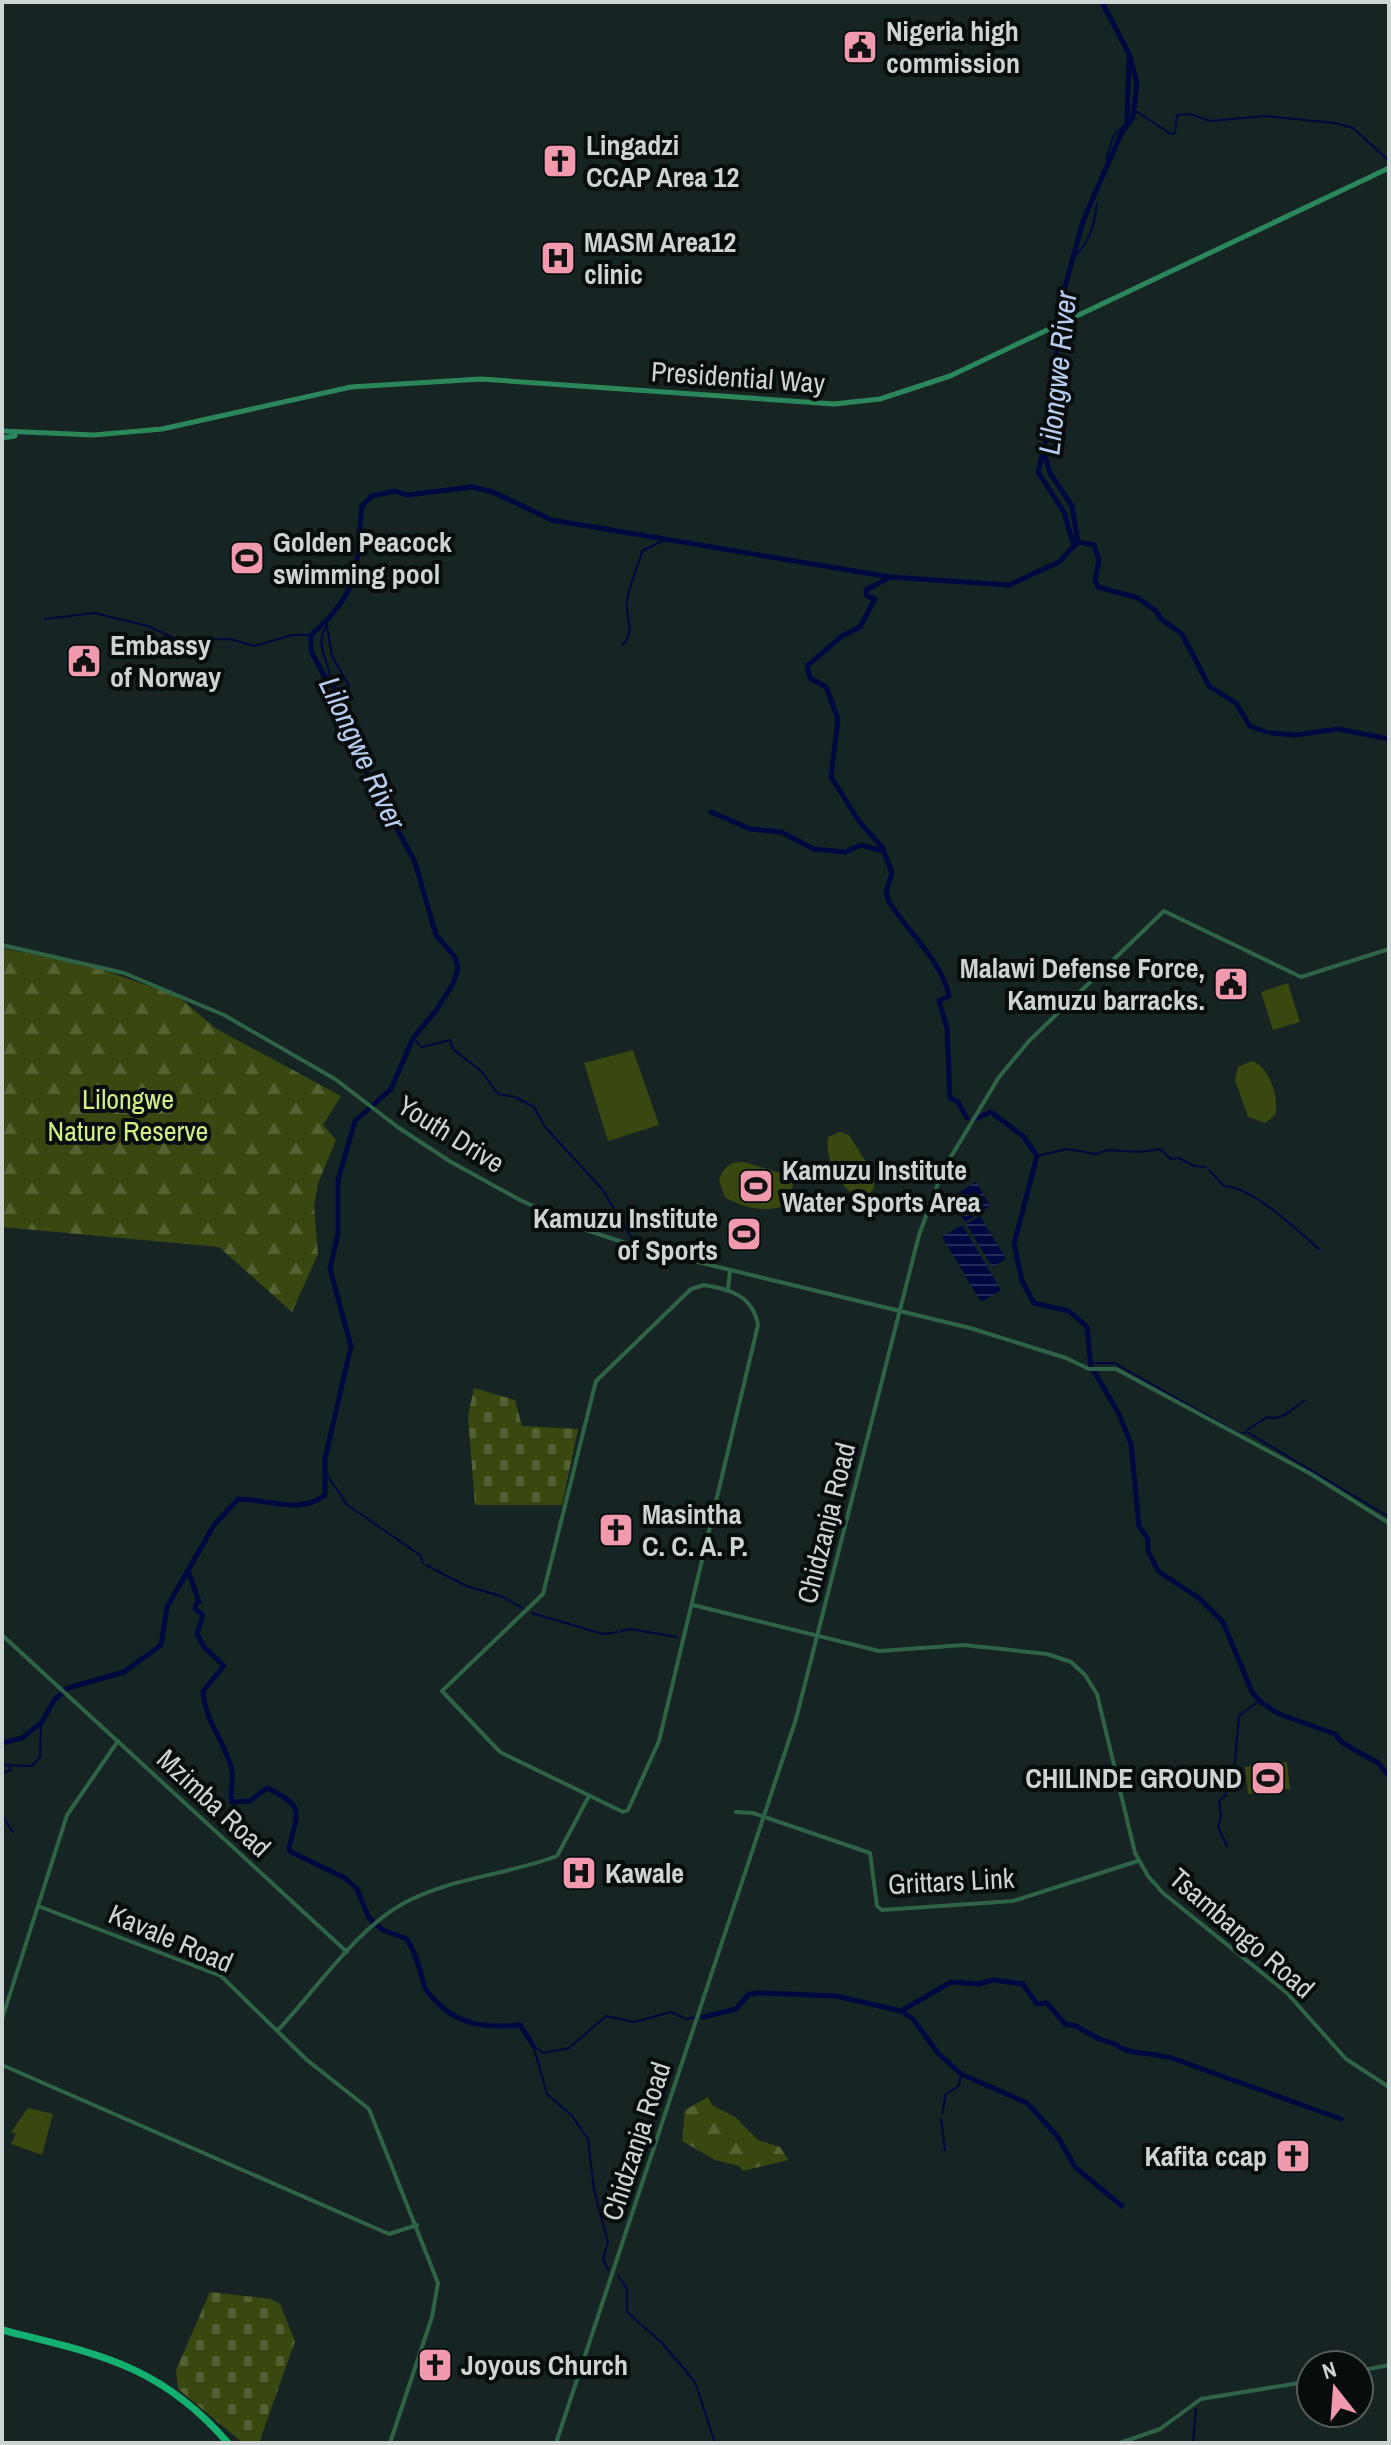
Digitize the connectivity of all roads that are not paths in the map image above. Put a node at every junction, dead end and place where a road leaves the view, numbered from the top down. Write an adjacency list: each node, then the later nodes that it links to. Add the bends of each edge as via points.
1 (1389, 168): 3 (main road, Presidential Way, via 938,382 855,403 433,380 340,389 162,429)
2 (2, 431): 3 (main road, Presidential Way)
3 (40, 435): 4 (main road, Presidential Way)
4 (2, 438)
5 (2, 945): 7 (street, Youth Drive, via 103,967 171,991 266,1037 451,1162 550,1215 628,1245)
6 (1389, 949): 9 (street, Chidzanja Road, via 1301,977 1170,912 1160,914 1029,1041 977,1110 927,1210)
7 (730, 1271): 8 (street); 9 (street, Youth Drive)
8 (728, 1289): 11 (street, via 748,1304 758,1325); 15 (street, via 694,1287 596,1381 543,1594 442,1691 500,1752)
9 (899, 1310): 10 (street, Youth Drive, via 1061,1356 1089,1369 1119,1370 1293,1464); 13 (street, Chidzanja Road)
10 (1389, 1523)
11 (693, 1605): 13 (street, Tsambango Road); 15 (street, via 657,1747 628,1810)
12 (2, 1635): 14 (street, Mzimba Road)
13 (819, 1636): 17 (street, Chidzanja Road); 18 (street, Tsambango Road, via 887,1652 964,1645 1047,1654 1074,1664 1100,1703)
14 (117, 1739): 19 (street, via 116,1748 67,1815); 20 (street, Mzimba Road)
15 (589, 1796): 20 (street, via 557,1856 444,1886 400,1905)
16 (736, 1812): 17 (street)
17 (765, 1818): 18 (street, Grittars Link, via 870,1853 877,1906 882,1910 1013,1901); 30 (street, Chidzanja Road)
18 (1138, 1861): 24 (street, Tsambango Road, via 1163,1893 1287,1993 1346,2059)
19 (38, 1906): 21 (street); 22 (street, Kavale Road, via 213,1972)
20 (347, 1952): 22 (street)
21 (2, 2019)
22 (278, 2030): 25 (street, Kavale Road, via 369,2109)
23 (2, 2065): 25 (street, via 389,2234)
24 (1389, 2087)
25 (417, 2225): 29 (street, Kavale Road, via 436,2274 438,2295)
26 (2, 2330): 28 (highway, via 126,2363 194,2410)
27 (1295, 2384): 31 (street, via 1201,2399 1160,2429)
28 (228, 2443)
29 (390, 2443)
30 (556, 2443)
31 (1120, 2443)

